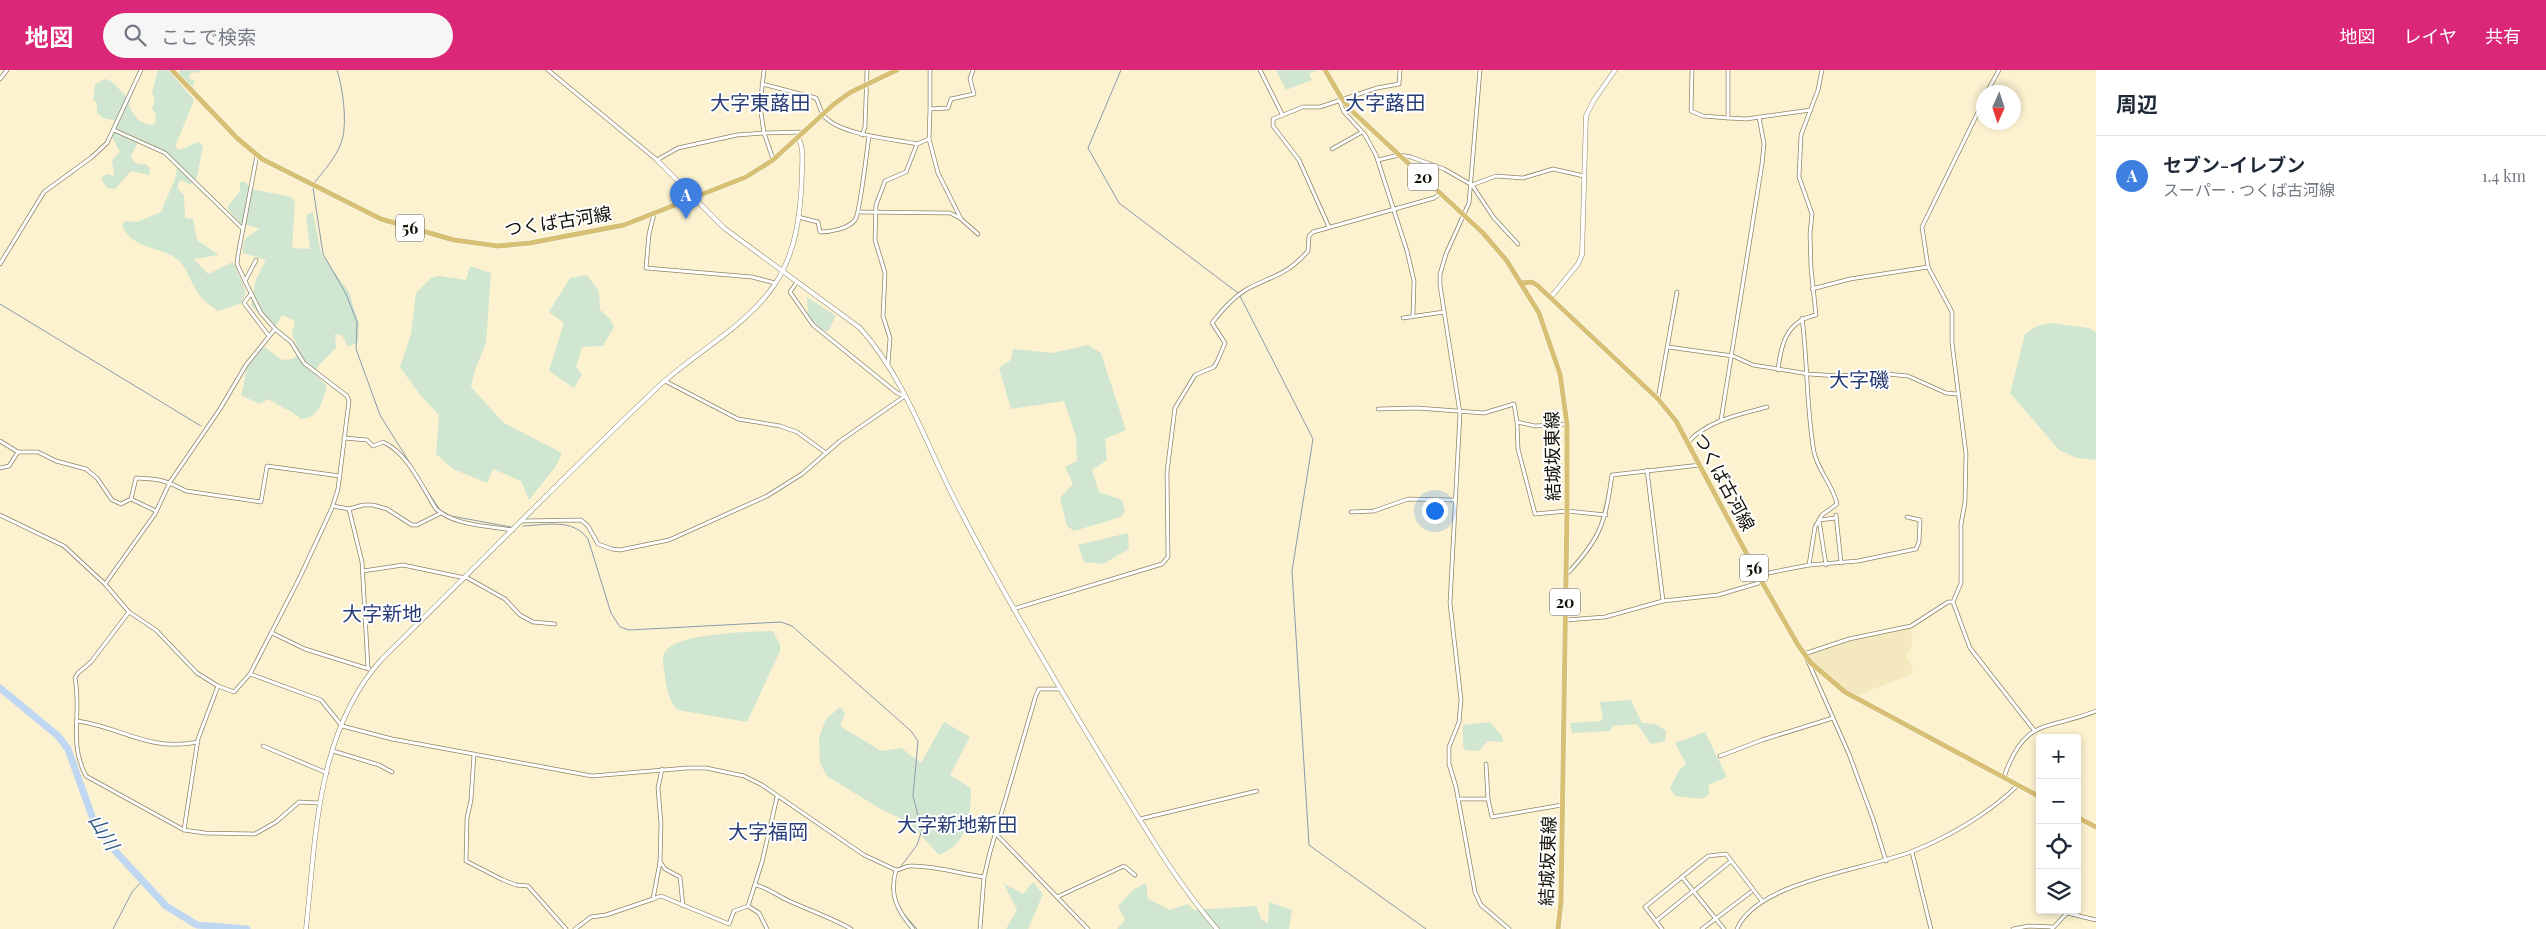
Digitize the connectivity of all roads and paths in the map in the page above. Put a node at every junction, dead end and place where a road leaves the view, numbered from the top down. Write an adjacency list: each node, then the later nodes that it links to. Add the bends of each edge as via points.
1 (7, 70): 19 (street)
2 (141, 70): 31 (street)
3 (172, 70): 41 (main road, つくば古河線 / 56)
4 (548, 70): 43 (street)
5 (764, 70): 21 (street)
6 (867, 70): 20 (street)
7 (897, 70): 20 (main road, つくば古河線 / 56)
8 (930, 70): 24 (street)
9 (973, 70): 24 (street, via 970,78 974,94 951,100 948,108)
10 (1260, 70): 27 (street)
11 (1325, 70): 23 (main road, 結城坂東線 / 20)
12 (1400, 70): 23 (street, via 1399,84)
13 (1480, 70): 47 (street)
14 (1616, 70): 46 (street, via 1586,116)
15 (1692, 70): 30 (street, via 1691,111 1703,116)
16 (1728, 70): 30 (street)
17 (1822, 70): 25 (street)
18 (1998, 70): 22 (street)
19 (0, 79)
20 (865, 83): 26 (main road, つくば古河線 / 56); 35 (street, via 865,127)
21 (762, 84): 26 (street, via 816,98); 34 (street, via 760,106)
22 (1990, 85)
23 (1341, 99): 27 (street); 33 (street, via 1344,112); 42 (main road, 結城坂東線 / 20)
24 (930, 109): 38 (street)
25 (1811, 110): 29 (street); 69 (street, via 1801,135 1799,177 1812,214)
26 (822, 114): 32 (main road, つくば古河線 / 56); 35 (street)
27 (1282, 115): 57 (street, via 1273,119 1274,126 1299,160)
28 (1976, 116): 63 (street, via 1922,227)
29 (1759, 117): 30 (street); 80 (street, via 1764,144 1762,164)
30 (1728, 118)
31 (114, 130): 58 (street, via 165,153); 62 (street, via 107,143 92,157 44,192)
32 (804, 132): 34 (street); 37 (main road, つくば古河線 / 56)
33 (1362, 132): 40 (street); 45 (street)
34 (764, 133): 43 (street, via 737,135 678,148); 44 (street)
35 (862, 135): 36 (street)
36 (869, 136): 39 (street); 51 (street)
37 (798, 138): 44 (main road, つくば古河線 / 56); 55 (street, via 802,160)
38 (929, 139): 39 (street); 56 (street, via 938,173)
39 (916, 144): 52 (street, via 906,172 885,181)
40 (1332, 149)
41 (256, 155): 53 (main road, つくば古河線 / 56, via 381,218 476,244 530,243 612,228); 58 (street)
42 (1399, 155): 45 (street); 47 (street, via 1428,162); 48 (main road, 結城坂東線 / 20)
43 (657, 160): 49 (street)
44 (773, 160): 49 (main road, つくば古河線 / 56, via 746,177)
45 (1378, 160): 50 (street)
46 (1585, 176): 47 (street, via 1553,169 1523,178 1496,176); 72 (street, via 1582,255)
47 (1472, 185): 54 (street); 60 (street, via 1494,218)
48 (1441, 194): 50 (street); 54 (main road, 結城坂東線 / 20)
49 (692, 198): 53 (main road, つくば古河線 / 56); 64 (street, via 724,228)
50 (1393, 210): 57 (street); 74 (street, via 1414,281)
51 (860, 212): 52 (street); 55 (street, via 843,228 825,232 820,232 818,222)
52 (875, 212): 56 (street, via 950,213); 81 (street, via 875,240 884,273 883,316 890,338)
53 (654, 214): 67 (street, via 646,268 752,277)
54 (1465, 216): 68 (main road, 結城坂東線 / 20, via 1498,250); 73 (street, via 1440,274)
55 (798, 217): 64 (street)
56 (961, 219): 59 (street)
57 (1329, 227): 129 (street, via 1309,236 1308,251 1290,269 1239,294 1212,323 1225,343 1221,358 1214,367 1195,376 1175,408 1167,472 1168,557 1162,564)
58 (243, 229): 65 (street, via 237,264)
59 (978, 234)
60 (1518, 244)
61 (256, 260): 65 (street)
62 (0, 264)
63 (1928, 268): 69 (street, via 1850,279); 85 (street, via 1952,312)
64 (782, 272): 66 (street); 67 (street)
65 (245, 281): 71 (street)
66 (797, 282): 81 (street, via 860,328); 86 (street, via 790,292 813,325 897,393)
67 (775, 283): 84 (street, via 746,316)
68 (1522, 283): 72 (main road, つくば古河線 / 56, via 1535,284); 93 (main road, 結城坂東線 / 20, via 1542,318 1553,348 1563,388)
69 (1812, 289): 76 (street, via 1816,314)
70 (1677, 292): 79 (street)
71 (250, 294): 77 (street); 78 (street, via 244,303)
72 (1551, 297): 87 (main road, つくば古河線 / 56)
73 (1444, 312): 74 (street); 90 (street)
74 (1413, 315): 75 (street)
75 (1403, 318)
76 (1802, 318): 82 (street, via 1787,335); 83 (street)
77 (275, 329): 78 (street); 94 (street, via 291,342 304,363 348,398)
78 (269, 336): 103 (street, via 246,365)
79 (1668, 347): 80 (street); 87 (street)
80 (1732, 356): 82 (street); 91 (street)
81 (888, 364): 86 (street)
82 (1778, 370): 83 (street)
83 (1808, 374): 85 (street, via 1908,376 1946,393); 115 (street, via 1807,399 1814,454 1837,504)
84 (664, 381): 98 (street, via 738,419 797,432); 116 (street)
85 (1958, 394): 128 (street, via 1967,464 1966,502 1961,524 1961,583)
86 (905, 396): 98 (street); 129 (street, via 937,465)
87 (1658, 399): 96 (main road, つくば古河線 / 56)
88 (1767, 407): 91 (street)
89 (1378, 409): 90 (street, via 1417,408)
90 (1460, 413): 92 (street, via 1484,413 1514,404); 105 (street)
91 (1721, 420): 96 (street, via 1701,430)
92 (1516, 422): 93 (street, via 1547,426); 109 (street, via 1518,449 1535,514)
93 (1567, 424): 109 (main road, 結城坂東線 / 20)
94 (344, 438): 102 (street); 111 (street, via 367,440 374,446 383,442 392,446)
95 (0, 441): 97 (street)
96 (1688, 442): 99 (main road, つくば古河線 / 56)
97 (18, 452): 100 (street, via 9,466); 104 (street, via 38,452 82,467 95,476 114,502 121,504)
98 (826, 453): 116 (street, via 802,474 767,496 669,540 612,549 598,544 581,520)
99 (1700, 465): 101 (street); 123 (main road, つくば古河線 / 56)
100 (0, 468)
101 (1647, 470): 113 (street, via 1612,474); 127 (street)
102 (340, 476): 103 (street, via 267,466 261,502 186,492); 106 (street)
103 (170, 482): 104 (street, via 136,478); 108 (street)
104 (131, 499): 108 (street)
105 (1455, 500): 110 (street, via 1408,499 1374,511); 158 (street, via 1450,603 1461,700 1459,722 1449,747 1449,764)
106 (333, 506): 107 (street); 133 (street)
107 (349, 509): 111 (street, via 373,505 387,509 412,525); 121 (street, via 361,550)
108 (156, 511): 126 (street)
109 (1567, 511): 113 (street); 122 (main road, 結城坂東線 / 20)
110 (1351, 512)
111 (441, 513): 117 (street, via 455,520)
112 (0, 515): 126 (street, via 64,546)
113 (1606, 515): 122 (street, via 1585,554)
114 (1907, 517): 118 (street, via 1920,520 1916,549)
115 (1819, 520): 118 (street, via 1836,517); 119 (street, via 1813,532); 120 (street)
116 (522, 521): 117 (street)
117 (514, 530): 124 (street)
118 (1841, 563): 120 (street)
119 (1808, 565): 120 (street); 123 (street)
120 (1826, 565)
121 (363, 571): 124 (street, via 403,565); 135 (street)
122 (1566, 575): 131 (main road, 結城坂東線 / 20)
123 (1758, 575): 125 (main road, つくば古河線 / 56)
124 (465, 577): 132 (street, via 505,599 520,615 533,622); 135 (street)
125 (1762, 582): 127 (street, via 1718,595); 134 (main road, つくば古河線 / 56)
126 (104, 584): 130 (street)
127 (1663, 601): 131 (street, via 1604,617)
128 (1953, 602): 134 (street, via 1911,626 1849,639); 143 (street, via 1970,648)
129 (1013, 609): 138 (street)
130 (129, 612): 137 (street, via 156,630 197,672); 141 (street, via 75,678)
131 (1565, 620): 161 (main road, 結城坂東線 / 20)
132 (555, 624)
133 (272, 633): 135 (street, via 305,649); 136 (street)
134 (1805, 656): 140 (street); 153 (main road, つくば古河線 / 56, via 1845,692)
135 (370, 670): 142 (street)
136 (250, 674): 137 (street, via 234,692); 142 (street, via 321,700)
137 (218, 686): 144 (street)
138 (1059, 689): 162 (street); 166 (street, via 1039,689)
139 (2096, 711): 143 (street)
140 (1833, 718): 148 (street); 169 (street)
141 (78, 721): 144 (street, via 98,724 110,731 154,744 180,746); 165 (street, via 75,748 86,776)
142 (342, 726): 146 (street); 147 (street)
143 (2034, 730): 153 (street, via 2012,755)
144 (198, 742): 165 (street)
145 (263, 746): 152 (street)
146 (333, 751): 151 (street); 152 (street)
147 (474, 754): 150 (street, via 592,776); 189 (street, via 466,861 502,880 528,886)
148 (1720, 756)
149 (1486, 764): 159 (street)
150 (662, 768): 157 (street, via 706,768 732,772); 170 (street, via 658,788)
151 (392, 772)
152 (326, 773): 160 (street)
153 (2004, 777): 154 (main road, つくば古河線 / 56)
154 (2018, 785): 156 (main road, つくば古河線 / 56); 167 (street, via 1989,811)
155 (1257, 791): 162 (street)
156 (2036, 795)
157 (777, 797): 171 (street, via 864,856); 175 (street)
158 (1458, 799): 159 (street); 198 (street, via 1475,892 1481,905)
159 (1488, 799): 161 (street, via 1492,817)
160 (319, 804): 165 (street, via 299,802 276,822 255,834); 187 (street)
161 (1563, 805): 199 (main road, 結城坂東線 / 20)
162 (1140, 819): 197 (street)
163 (2081, 819): 164 (main road)
164 (2096, 827)
165 (184, 830)
166 (996, 834): 173 (street); 178 (street)
167 (1912, 852): 169 (street); 204 (street)
168 (1732, 861): 174 (street, via 1726,854 1708,856); 176 (street); 180 (street)
169 (1886, 861): 180 (street, via 1801,884)
170 (660, 862): 179 (street); 181 (street, via 665,869 680,877)
171 (896, 870): 173 (street, via 907,866 936,867); 194 (street, via 892,883 894,901)
172 (1136, 875): 178 (street, via 1124,866)
173 (984, 877): 195 (street)
174 (1682, 877): 176 (street); 185 (street, via 1645,907)
175 (755, 885): 182 (street); 193 (street)
176 (1694, 891): 183 (street); 185 (street)
177 (1750, 892): 183 (street)
178 (1056, 897): 196 (street)
179 (653, 899): 181 (street, via 661,896); 190 (street, via 606,915 591,916)
180 (1762, 901): 203 (street, via 1742,918)
181 (683, 906): 186 (street)
182 (748, 906): 186 (street, via 734,911); 192 (street, via 759,913)
183 (1716, 919): 201 (street); 202 (street)
184 (2096, 920): 188 (street, via 2067,913)
185 (1656, 921): 200 (street)
186 (729, 924): 191 (street)
187 (306, 928)
188 (2053, 928): 205 (street, via 2029,926)
189 (566, 929)
190 (575, 929)
191 (730, 929)
192 (767, 929)
193 (851, 929)
194 (913, 929)
195 (980, 929)
196 (1088, 929)
197 (1217, 929)
198 (1509, 929)
199 (1558, 929)
200 (1662, 929)
201 (1702, 929)
202 (1724, 929)
203 (1737, 929)
204 (1931, 929)
205 (2013, 929)

